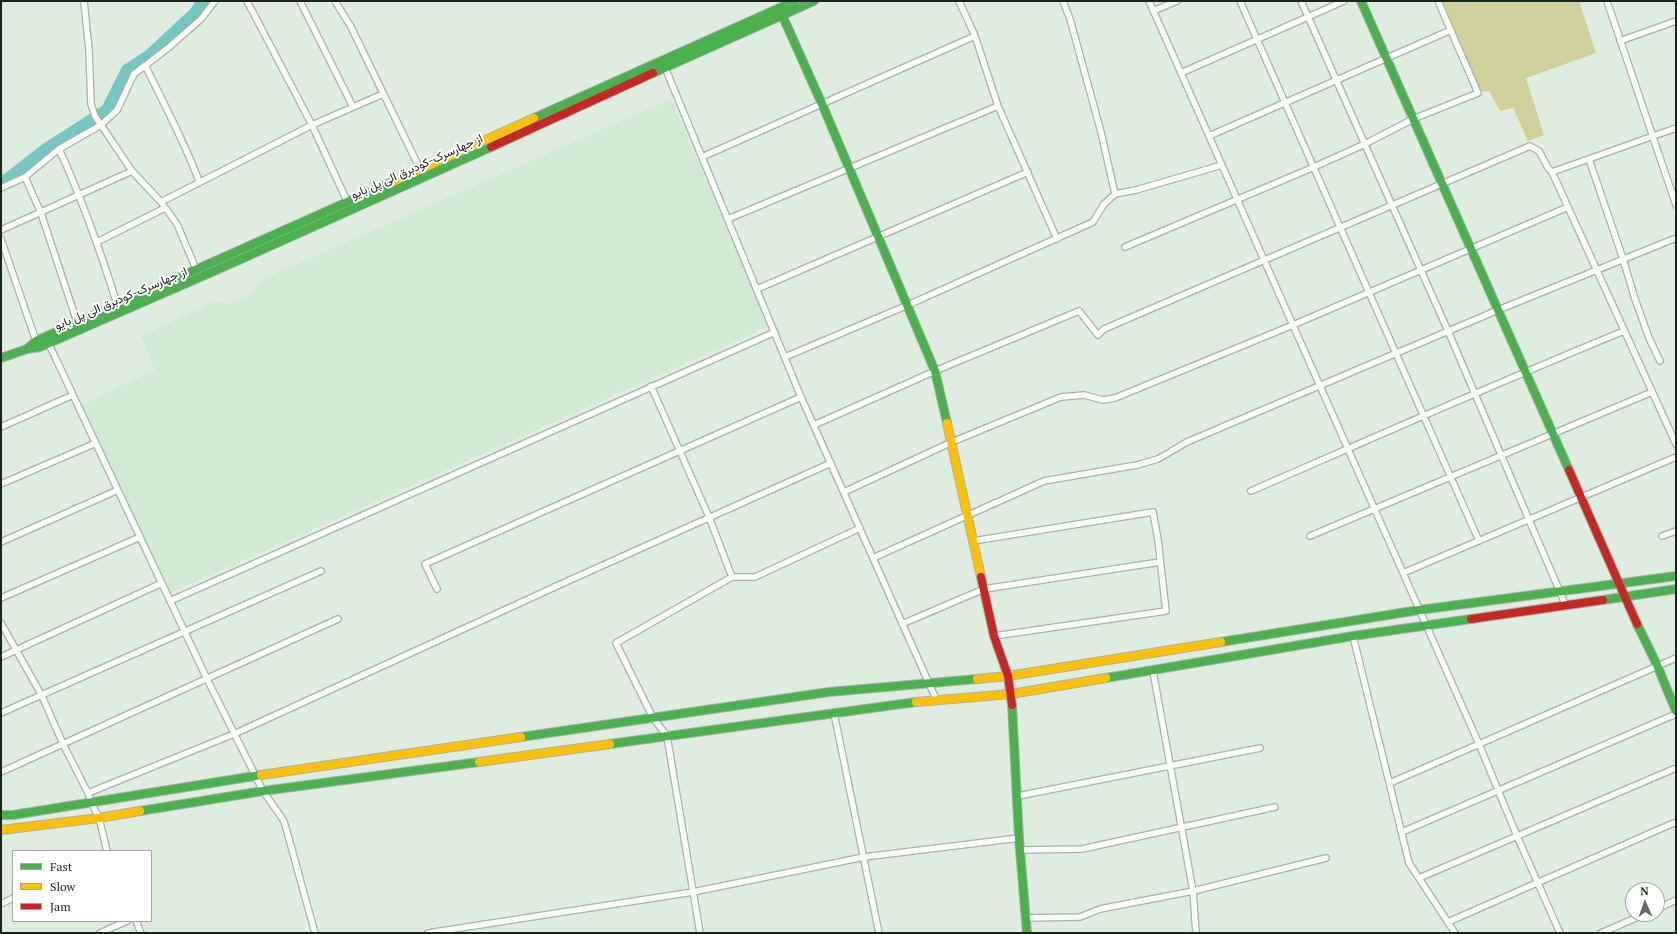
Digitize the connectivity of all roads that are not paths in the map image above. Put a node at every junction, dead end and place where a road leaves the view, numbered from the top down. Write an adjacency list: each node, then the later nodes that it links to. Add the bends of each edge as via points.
1 (84, 1): 38 (street, via 91,104)
2 (215, 1): 28 (street, via 201,19)
3 (247, 1): 39 (street)
4 (300, 1): 36 (street)
5 (334, 1): 32 (street, via 351,27)
6 (814, 1): 17 (main road, از جهارسرک-کودبرق الی پل بایو)
7 (959, 1): 23 (street)
8 (1063, 1): 58 (street, via 1102,132)
9 (1149, 1): 18 (street)
10 (1177, 1): 18 (street)
11 (1240, 1): 24 (street)
12 (1301, 1): 20 (street)
13 (1344, 1): 20 (street)
14 (1361, 1): 26 (main road)
15 (1438, 1): 22 (street)
16 (1607, 1): 25 (street)
17 (791, 4): 19 (main road, از جهارسرک-کودبرق الی پل بایو)
18 (1153, 11): 30 (street)
19 (781, 12): 27 (main road, از جهارسرک-کودبرق الی پل بایو); 29 (main road, از جهارسرک-کودبرق الی پل بایو); 34 (main road)
20 (1308, 17): 24 (street); 31 (street)
21 (1676, 21): 25 (street)
22 (1451, 30): 26 (street); 37 (street, via 1478,93)
23 (975, 36): 34 (street); 35 (street)
24 (1257, 40): 30 (street); 33 (street)
25 (1620, 40): 42 (street)
26 (1387, 58): 31 (street); 37 (main road)
27 (662, 60): 29 (street); 49 (main road, از جهارسرک-کودبرق الی پل بایو)
28 (145, 66): 38 (street, via 134,74 117,110); 55 (street, via 186,146)
29 (666, 68): 45 (street); 93 (main road, از جهارسرک-کودبرق الی پل بایو, via 212,272)
30 (1181, 73): 41 (street)
31 (1337, 81): 33 (street); 43 (street)
32 (383, 94): 36 (street); 49 (street)
33 (1285, 103): 41 (street); 48 (street)
34 (822, 104): 45 (street); 50 (main road)
35 (998, 106): 50 (street); 52 (street)
36 (353, 107): 39 (street)
37 (1413, 119): 43 (street); 56 (main road)
38 (98, 120): 44 (street); 51 (street)
39 (312, 125): 55 (street); 61 (street)
40 (1676, 128): 42 (street)
41 (1209, 136): 47 (street)
42 (1653, 136): 46 (street); 64 (street)
43 (1365, 144): 48 (street); 63 (street)
44 (59, 149): 54 (street); 59 (street)
45 (702, 157): 68 (street)
46 (1589, 159): 53 (street); 78 (street)
47 (1222, 165): 58 (street); 60 (street)
48 (1314, 167): 60 (street); 69 (street)
49 (420, 169): 61 (main road, از جهارسرک-کودبرق الی پل بایو)
50 (849, 169): 68 (street); 71 (main road)
51 (132, 171): 59 (street); 62 (street)
52 (1028, 172): 71 (street); 74 (street)
53 (1552, 172): 56 (street, via 1539,152 1530,146); 65 (street)
54 (25, 177): 57 (street); 67 (street)
55 (200, 181): 62 (street)
56 (1443, 184): 63 (street); 77 (main road)
57 (1, 188)
58 (1115, 194): 74 (street, via 1104,204 1093,222)
59 (80, 195): 67 (street); 75 (street)
60 (1238, 199): 76 (street); 79 (street)
61 (347, 201): 80 (main road, از جهارسرک-کودبرق الی پل بایو)
62 (161, 202): 66 (street)
63 (1392, 205): 69 (street); 81 (street)
64 (1676, 205)
65 (1568, 207): 77 (street); 82 (street)
66 (165, 208): 75 (street); 80 (street, via 177,224)
67 (41, 213): 70 (street); 88 (street)
68 (728, 220): 83 (street)
69 (1340, 227): 79 (street); 84 (street)
70 (1, 230)
71 (878, 236): 83 (street); 86 (main road)
72 (1676, 238): 78 (street)
73 (1, 239): 94 (street)
74 (1057, 239): 86 (street)
75 (97, 242): 85 (street)
76 (1125, 247)
77 (1470, 247): 81 (street); 87 (main road)
78 (1624, 259): 82 (street); 99 (street, via 1637,306)
79 (1264, 260): 89 (street); 100 (street, via 1104,329 1098,335 1079,310)
80 (196, 269): 85 (main road, از جهارسرک-کودبرق الی پل بایو)
81 (1420, 269): 84 (street); 91 (street)
82 (1596, 270): 87 (street); 90 (street)
83 (757, 289): 92 (street)
84 (1369, 292): 89 (street); 96 (street)
85 (117, 304): 88 (main road, از جهارسرک-کودبرق الی پل بایو)
86 (908, 305): 97 (street); 100 (main road)
87 (1498, 310): 91 (street); 101 (main road)
88 (77, 322): 93 (main road, از جهارسرک-کودبرق الی پل بایو)
89 (1293, 324): 103 (street); 112 (street, via 1115,398 1103,400 1084,395 1061,397)
90 (1624, 330): 101 (street); 104 (street)
91 (1448, 331): 96 (street); 105 (street)
92 (774, 332): 97 (street); 102 (street)
93 (47, 340): 94 (main road, از جهارسرک-کودبرق الی پل بایو); 95 (main road, از جهارسرک-کودبرق الی پل بایو, via 40,347); 106 (street)
94 (36, 341): 95 (main road, از جهارسرک-کودبرق الی پل بایو)
95 (27, 349): 98 (main road, از جهارسرک-کودبرق الی پل بایو)
96 (1396, 353): 103 (street); 108 (street)
97 (785, 357): 107 (street)
98 (1, 358)
99 (1660, 361)
100 (935, 371): 109 (street); 112 (main road)
101 (1526, 371): 105 (street); 111 (main road)
102 (651, 386): 116 (street); 152 (street)
103 (1320, 386): 115 (street); 127 (street, via 1186,442 1158,459 1044,481)
104 (1652, 392): 111 (street); 114 (street)
105 (1475, 394): 108 (street); 117 (street)
106 (73, 395): 110 (street); 113 (street)
107 (802, 397): 109 (street); 116 (street)
108 (1424, 416): 115 (street); 120 (street)
109 (814, 425): 119 (street)
110 (1, 427)
111 (1554, 434): 117 (street); 125 (main road)
112 (952, 442): 124 (street); 127 (main road)
113 (96, 443): 121 (street); 122 (street)
114 (1676, 444)
115 (1348, 449): 123 (street); 126 (street)
116 (679, 452): 128 (street); 146 (street, via 425,564)
117 (1501, 456): 120 (street); 129 (street)
118 (1676, 457): 125 (street)
119 (831, 463): 124 (street); 128 (street)
120 (1451, 477): 126 (street); 136 (street)
121 (1, 484)
122 (118, 490): 134 (street); 137 (street)
123 (1251, 490)
124 (844, 492): 130 (street)
125 (1581, 498): 129 (street); 145 (main road)
126 (1374, 509): 132 (street); 141 (street)
127 (967, 516): 135 (main road); 138 (street)
128 (708, 517): 143 (street); 177 (street)
129 (1529, 520): 136 (street); 149 (street)
130 (860, 528): 138 (street); 143 (street, via 755,577)
131 (1676, 530): 133 (street)
132 (1310, 536)
133 (1662, 536)
134 (140, 537): 144 (street); 151 (street)
135 (973, 541): 139 (street, via 1153,512); 147 (main road)
136 (1479, 541): 141 (street)
137 (1, 542)
138 (873, 558): 157 (street)
139 (1160, 562): 147 (street); 160 (street, via 1166,611)
140 (321, 571): 159 (street)
141 (1402, 573): 154 (street)
142 (1676, 576): 145 (main road)
143 (732, 578): 176 (street, via 616,643)
144 (162, 583): 152 (street); 162 (street)
145 (1618, 584): 149 (main road); 150 (main road)
146 (437, 589)
147 (984, 589): 157 (street); 160 (main road)
148 (1676, 589): 150 (main road)
149 (1559, 591): 153 (street); 154 (main road)
150 (1624, 597): 153 (main road); 165 (main road)
151 (1, 598)
152 (170, 601): 159 (street)
153 (1566, 606): 158 (main road)
154 (1419, 610): 158 (street); 167 (main road)
155 (338, 619): 168 (street)
156 (1, 623): 162 (street)
157 (902, 624): 169 (street)
158 (1426, 625): 161 (main road); 180 (street)
159 (185, 632): 168 (street); 171 (street)
160 (994, 636): 167 (main road)
161 (1353, 636): 166 (main road); 186 (street)
162 (16, 650): 163 (street); 171 (street)
163 (1, 657)
164 (1676, 658): 165 (street)
165 (1658, 665): 173 (main road); 180 (street)
166 (1153, 671): 170 (main road); 182 (street)
167 (1008, 676): 169 (main road); 170 (main road)
168 (207, 679): 177 (street); 179 (street)
169 (928, 683): 172 (street); 176 (main road, via 829,692)
170 (1011, 694): 172 (main road); 190 (main road)
171 (42, 696): 174 (street); 179 (street)
172 (936, 699): 175 (main road)
173 (1676, 712): 187 (street)
174 (1, 713)
175 (834, 713): 178 (main road); 203 (street)
176 (653, 718): 178 (street); 185 (main road)
177 (234, 734): 185 (street); 189 (street)
178 (667, 736): 188 (main road); 208 (street)
179 (63, 744): 184 (street); 189 (street)
180 (1479, 744): 186 (street); 187 (street)
181 (1260, 748): 182 (street)
182 (1170, 766): 190 (street); 196 (street)
183 (1676, 768): 199 (street)
184 (1, 772)
185 (256, 776): 188 (street); 191 (main road)
186 (1390, 783): 198 (street)
187 (1498, 790): 198 (street); 199 (street)
188 (263, 791): 194 (main road); 220 (street, via 284,821)
189 (88, 793): 191 (street)
190 (1018, 796): 200 (main road)
191 (90, 802): 193 (main road); 194 (street)
192 (1276, 808): 196 (street)
193 (1, 815)
194 (99, 818): 197 (main road); 201 (street)
195 (1676, 822): 206 (street)
196 (1182, 828): 202 (street, via 1082,849); 207 (street)
197 (3, 831)
198 (1402, 832): 205 (street, via 1409,863)
199 (1516, 836): 205 (street); 206 (street)
200 (1019, 838): 202 (main road); 203 (street)
201 (107, 850)
202 (1021, 850): 213 (main road)
203 (864, 857): 208 (street); 223 (street)
204 (1326, 858): 207 (street)
205 (1419, 878): 216 (street)
206 (1537, 883): 216 (street); 227 (street)
207 (1193, 890): 213 (street, via 1100,909 1080,917); 225 (street)
208 (692, 892): 221 (street); 222 (street)
209 (12, 898): 211 (street)
210 (1676, 900): 212 (street)
211 (1, 904)
212 (1665, 905)
213 (1026, 918): 224 (main road)
214 (125, 922): 218 (street)
215 (136, 922): 219 (street)
216 (1448, 922): 226 (street)
217 (1626, 922): 228 (street)
218 (100, 933)
219 (141, 933)
220 (315, 933)
221 (428, 933)
222 (700, 933)
223 (879, 933)
224 (1026, 933)
225 (1196, 933)
226 (1455, 933)
227 (1560, 933)
228 (1601, 933)

